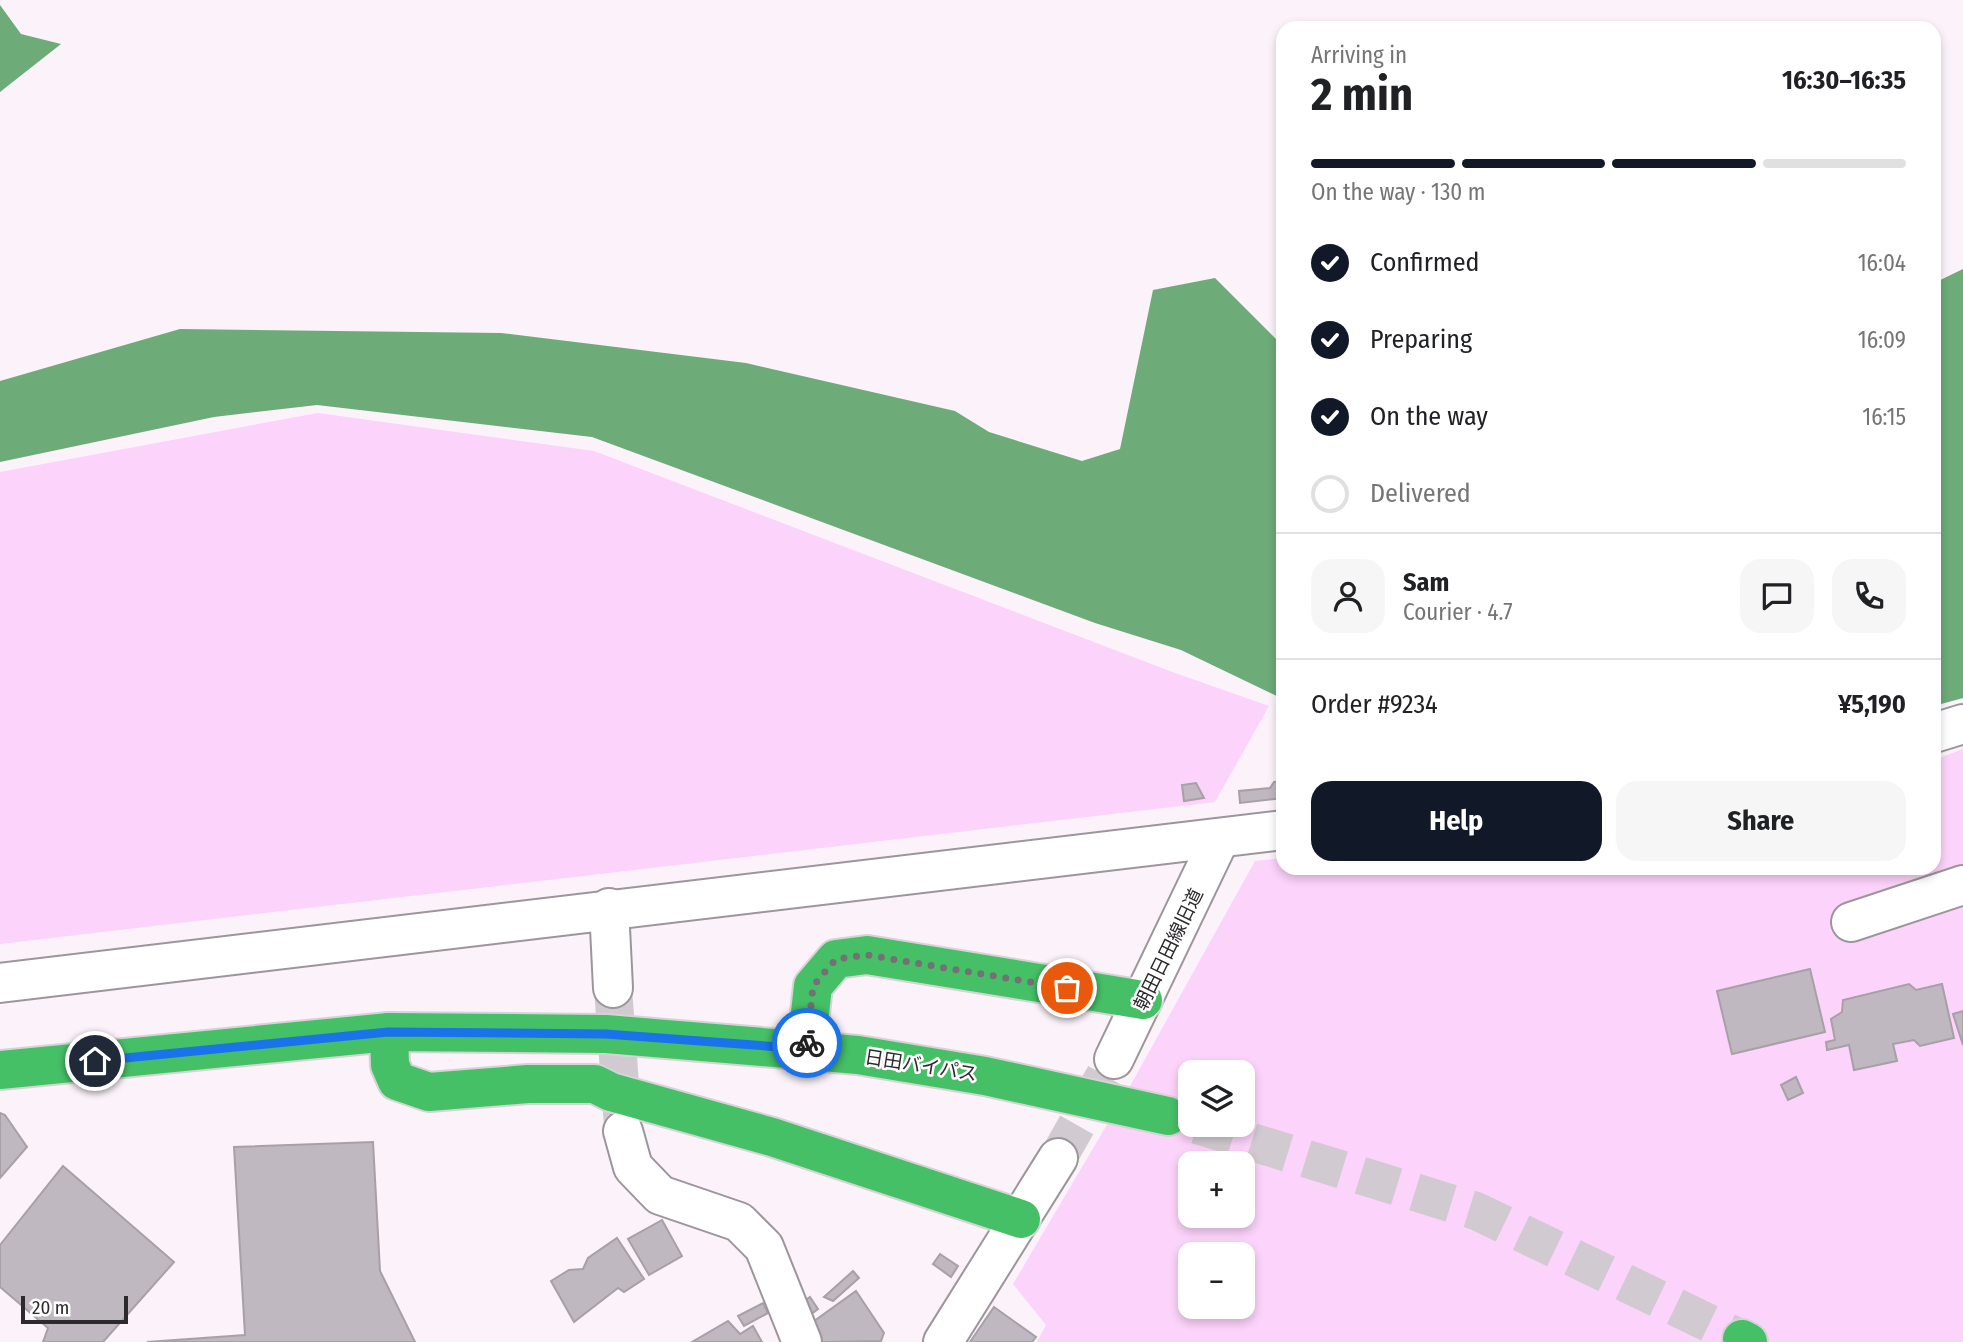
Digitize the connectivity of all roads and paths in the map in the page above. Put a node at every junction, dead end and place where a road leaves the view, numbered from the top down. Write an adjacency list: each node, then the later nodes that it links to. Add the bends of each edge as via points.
1 (1963, 724): 2 (street)
2 (1941, 731)
3 (1276, 831): 4 (street)
4 (1220, 838): 6 (street); 10 (street, 朝田日田線旧道)
5 (1963, 885): 7 (street)
6 (608, 908): 8 (street); 9 (street)
7 (1851, 922)
8 (4, 981)
9 (613, 988)
10 (1143, 1000): 12 (highway, via 867,955 836,959 813,986); 13 (street, 朝田日田線旧道)
11 (388, 1032): 12 (highway, 日田バイパス, via 606,1034); 14 (highway, 日田バイパス); 18 (highway, via 390,1065 397,1081 429,1091 595,1084)
12 (806, 1049): 15 (highway, 日田バイパス, via 985,1076)
13 (1114, 1059)
14 (0, 1070)
15 (1168, 1116)
16 (623, 1131): 19 (street, via 633,1167 660,1195 739,1222 764,1247)
17 (1058, 1158): 18 (street)
18 (1021, 1219): 20 (street)
19 (802, 1342)
20 (943, 1342)

